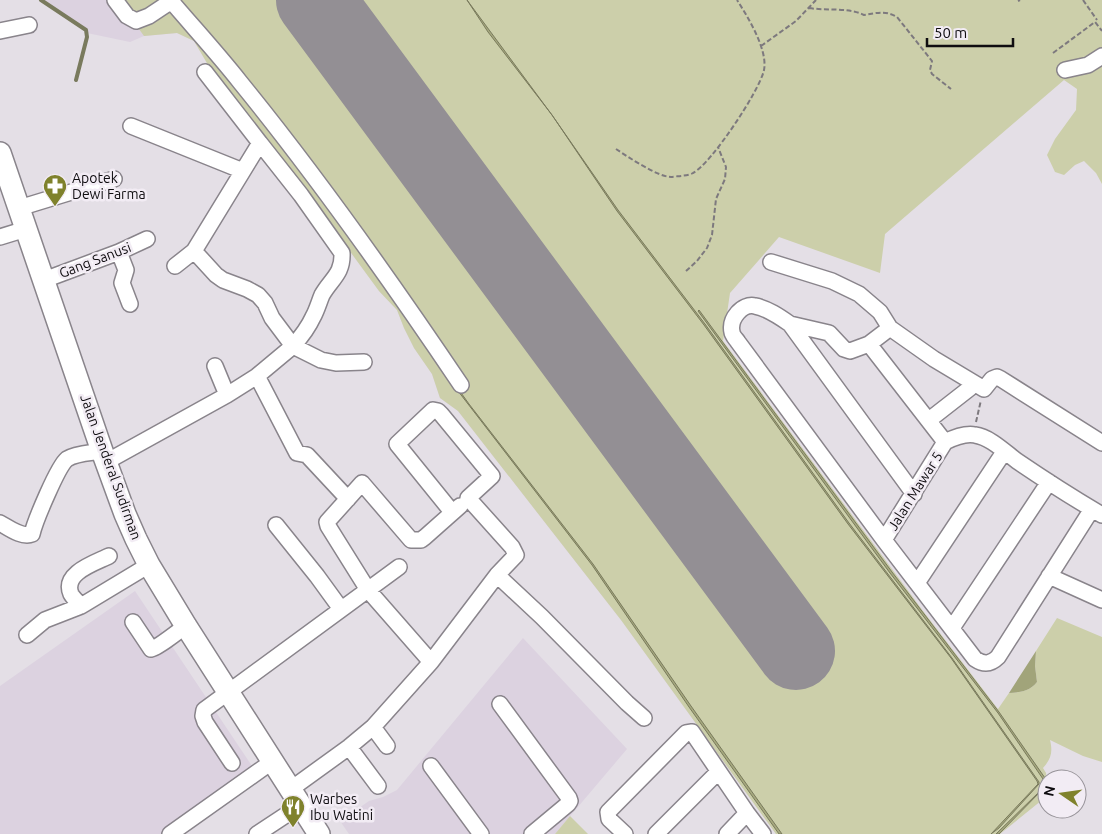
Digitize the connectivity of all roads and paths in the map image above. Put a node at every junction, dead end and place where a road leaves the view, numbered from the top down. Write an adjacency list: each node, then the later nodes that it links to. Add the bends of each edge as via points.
1 (115, 0): 5 (street, via 134,21 149,16)
2 (737, 0): 11 (path)
3 (816, 0): 6 (path)
4 (1082, 0): 7 (path)
5 (172, 1): 42 (street, via 240,81 311,173 366,246)
6 (809, 8): 11 (path); 16 (path, via 856,11 864,15 890,12 932,61 932,74)
7 (1097, 20)
8 (29, 25): 9 (street)
9 (0, 31)
10 (1102, 31): 12 (path, via 1094,22)
11 (761, 46): 19 (path, via 764,69 755,94)
12 (1053, 53)
13 (1102, 56): 14 (street, via 1088,65)
14 (1066, 70)
15 (205, 72): 18 (street)
16 (951, 89)
17 (131, 126): 22 (street)
18 (260, 143): 22 (street); 38 (street, via 342,253 337,276 323,293 305,332)
19 (718, 147): 20 (path, via 708,162 693,174 668,177); 32 (path, via 726,167 716,199 712,235 707,248)
20 (616, 150)
21 (0, 153): 24 (highway, Jalan Jenderal Sudirman)
22 (243, 172): 28 (street)
23 (114, 180): 24 (street)
24 (19, 208): 25 (highway, Jalan Jenderal Sudirman)
25 (26, 229): 26 (street); 33 (highway, Jalan Jenderal Sudirman)
26 (0, 237)
27 (147, 239): 29 (street, Gang Sanusi)
28 (194, 251): 31 (street); 38 (street, via 223,280 258,295)
29 (119, 252): 33 (street, Gang Sanusi); 34 (street, via 126,270 122,281)
30 (771, 262): 36 (street, via 859,294 880,312)
31 (175, 266)
32 (686, 271)
33 (44, 280): 50 (highway, Jalan Jenderal Sudirman)
34 (130, 304)
35 (790, 324): 37 (street, via 829,333 847,350); 52 (street); 59 (street, via 762,308 747,305 736,315 732,332)
36 (890, 328): 37 (street); 43 (street)
37 (869, 344): 45 (street)
38 (293, 346): 39 (street, via 321,360); 41 (street)
39 (364, 362)
40 (215, 366): 44 (street)
41 (257, 376): 44 (street); 54 (street, via 297,453 307,455)
42 (461, 384)
43 (977, 389): 45 (street); 46 (path); 48 (street, via 997,377)
44 (227, 395): 50 (street)
45 (929, 420): 47 (street)
46 (975, 435): 47 (street, Jalan Mawar 5); 49 (street)
47 (945, 442): 52 (street, Jalan Mawar 5)
48 (1102, 443)
49 (1004, 452): 51 (street); 65 (street)
50 (104, 456): 57 (street, via 66,460 32,534 22,534); 61 (highway, Jalan Jenderal Sudirman, via 125,514)
51 (1048, 482): 56 (street); 72 (street)
52 (914, 494): 59 (street, Jalan Mawar 5)
53 (468, 498): 55 (street); 55 (street, via 492,476 441,414 433,410 397,444); 63 (street, via 515,551 516,555)
54 (348, 499): 55 (street, via 362,483 412,540 421,540); 66 (street, via 328,520 328,526)
55 (452, 512)
56 (1097, 512): 64 (street)
57 (0, 524)
58 (276, 525): 69 (street)
59 (884, 540): 65 (street)
60 (109, 556): 68 (street, via 81,570 71,580 72,596)
61 (149, 565): 68 (street); 71 (highway, Jalan Jenderal Sudirman)
62 (398, 567): 66 (street)
63 (497, 575): 74 (street); 77 (street)
64 (1049, 576): 67 (street); 72 (street, via 993,662 981,663 975,659)
65 (917, 583): 72 (street)
66 (368, 590): 69 (street); 74 (street)
67 (1102, 600)
68 (82, 606): 73 (street, via 44,620)
69 (341, 609): 75 (street)
70 (133, 622): 71 (street, via 151,649)
71 (186, 626): 75 (highway, Jalan Jenderal Sudirman)
72 (952, 628)
73 (27, 635)
74 (431, 662): 78 (street)
75 (228, 692): 81 (highway, Jalan Jenderal Sudirman); 82 (street, via 204,710 203,716)
76 (500, 704): 92 (street, via 569,798 568,804)
77 (644, 718)
78 (373, 727): 79 (street); 80 (street)
79 (387, 746)
80 (349, 747): 85 (street); 86 (street)
81 (273, 761): 86 (highway, Jalan Jenderal Sudirman); 88 (street)
82 (232, 763)
83 (431, 766): 91 (street)
84 (718, 772): 87 (street); 93 (street, via 692,732 686,733 608,812 609,819); 94 (street)
85 (378, 786)
86 (296, 797): 89 (street); 90 (highway, Jalan Jenderal Sudirman)
87 (747, 813): 95 (street); 96 (street)
88 (170, 834)
89 (257, 834)
90 (319, 834)
91 (481, 834)
92 (532, 834)
93 (625, 834)
94 (656, 834)
95 (727, 834)
96 (763, 834)

